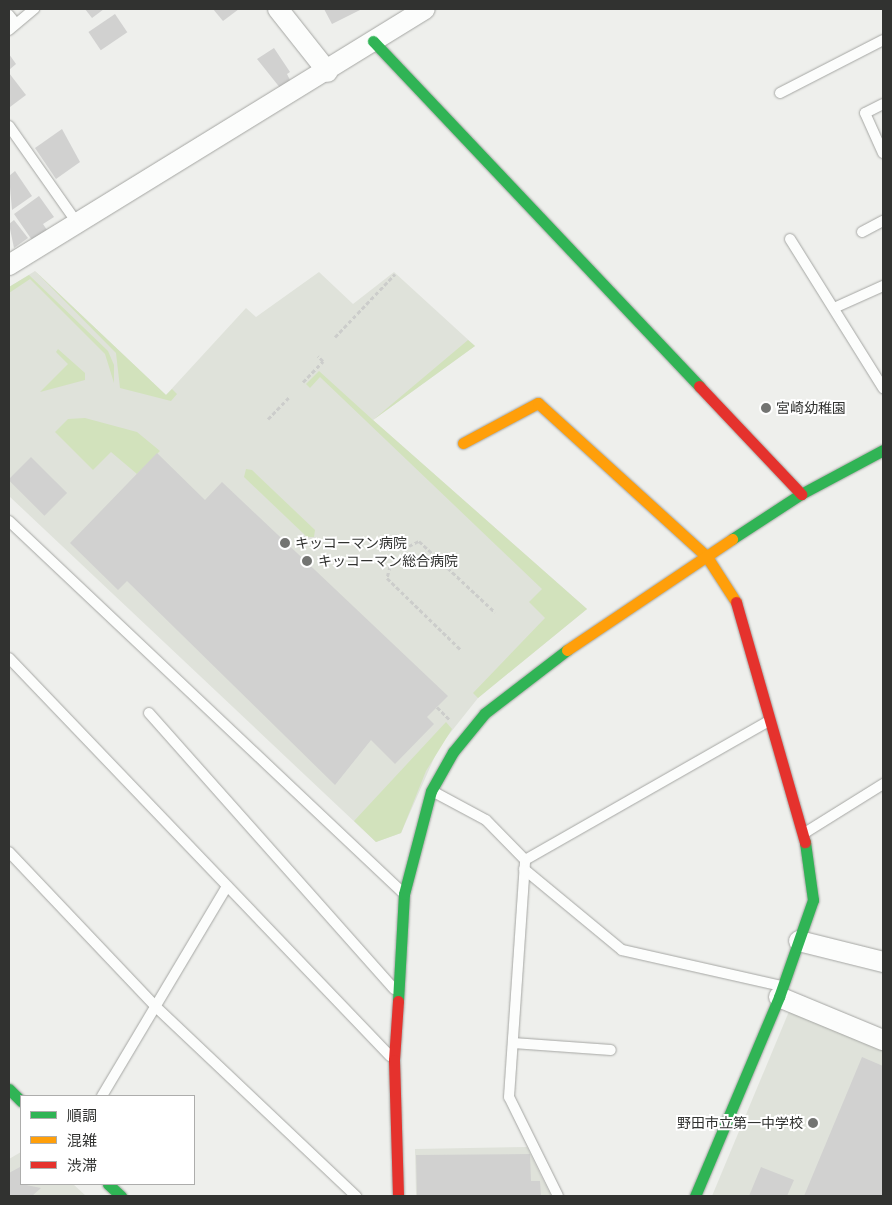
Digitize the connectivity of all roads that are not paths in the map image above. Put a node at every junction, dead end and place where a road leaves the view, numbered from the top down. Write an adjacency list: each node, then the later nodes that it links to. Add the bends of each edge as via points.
1 (34, 9): 5 (lane)
2 (278, 9): 8 (street)
3 (425, 9): 7 (street)
4 (9, 15): 5 (lane)
5 (12, 27)
6 (883, 40): 9 (lane)
7 (373, 41): 8 (street); 23 (street)
8 (328, 72): 14 (street)
9 (780, 93)
10 (883, 104): 12 (lane, via 865,113)
11 (9, 126): 14 (lane)
12 (883, 153)
13 (883, 221): 15 (lane)
14 (78, 224): 17 (street)
15 (862, 232)
16 (790, 239): 19 (lane)
17 (9, 266)
18 (883, 286): 19 (lane)
19 (834, 308): 20 (lane)
20 (883, 388)
21 (463, 443): 25 (street, via 538,403)
22 (883, 450): 23 (street)
23 (801, 494): 25 (street)
24 (9, 521): 35 (lane)
25 (707, 557): 28 (street, via 735,600); 30 (street, via 522,682 480,719 453,752)
26 (9, 658): 34 (lane)
27 (149, 713): 39 (lane)
28 (773, 718): 31 (street); 33 (lane)
29 (883, 784): 31 (lane)
30 (431, 791): 33 (lane, via 486,820); 35 (street)
31 (804, 833): 36 (street, via 813,900)
32 (9, 852): 40 (lane)
33 (525, 864): 38 (lane, via 622,950); 42 (lane)
34 (227, 886): 40 (lane); 44 (lane)
35 (404, 894): 39 (street)
36 (799, 942): 37 (street); 38 (street)
37 (883, 962)
38 (781, 992): 41 (street); 53 (street)
39 (398, 993): 44 (street)
40 (155, 1006): 46 (lane); 50 (lane)
41 (883, 1040)
42 (513, 1043): 43 (lane); 52 (lane, via 509,1097)
43 (611, 1050)
44 (394, 1060): 51 (street)
45 (9, 1089): 47 (street)
46 (103, 1095)
47 (20, 1100)
48 (109, 1185): 49 (street)
49 (121, 1196)
50 (356, 1196)
51 (398, 1196)
52 (558, 1196)
53 (695, 1196)

